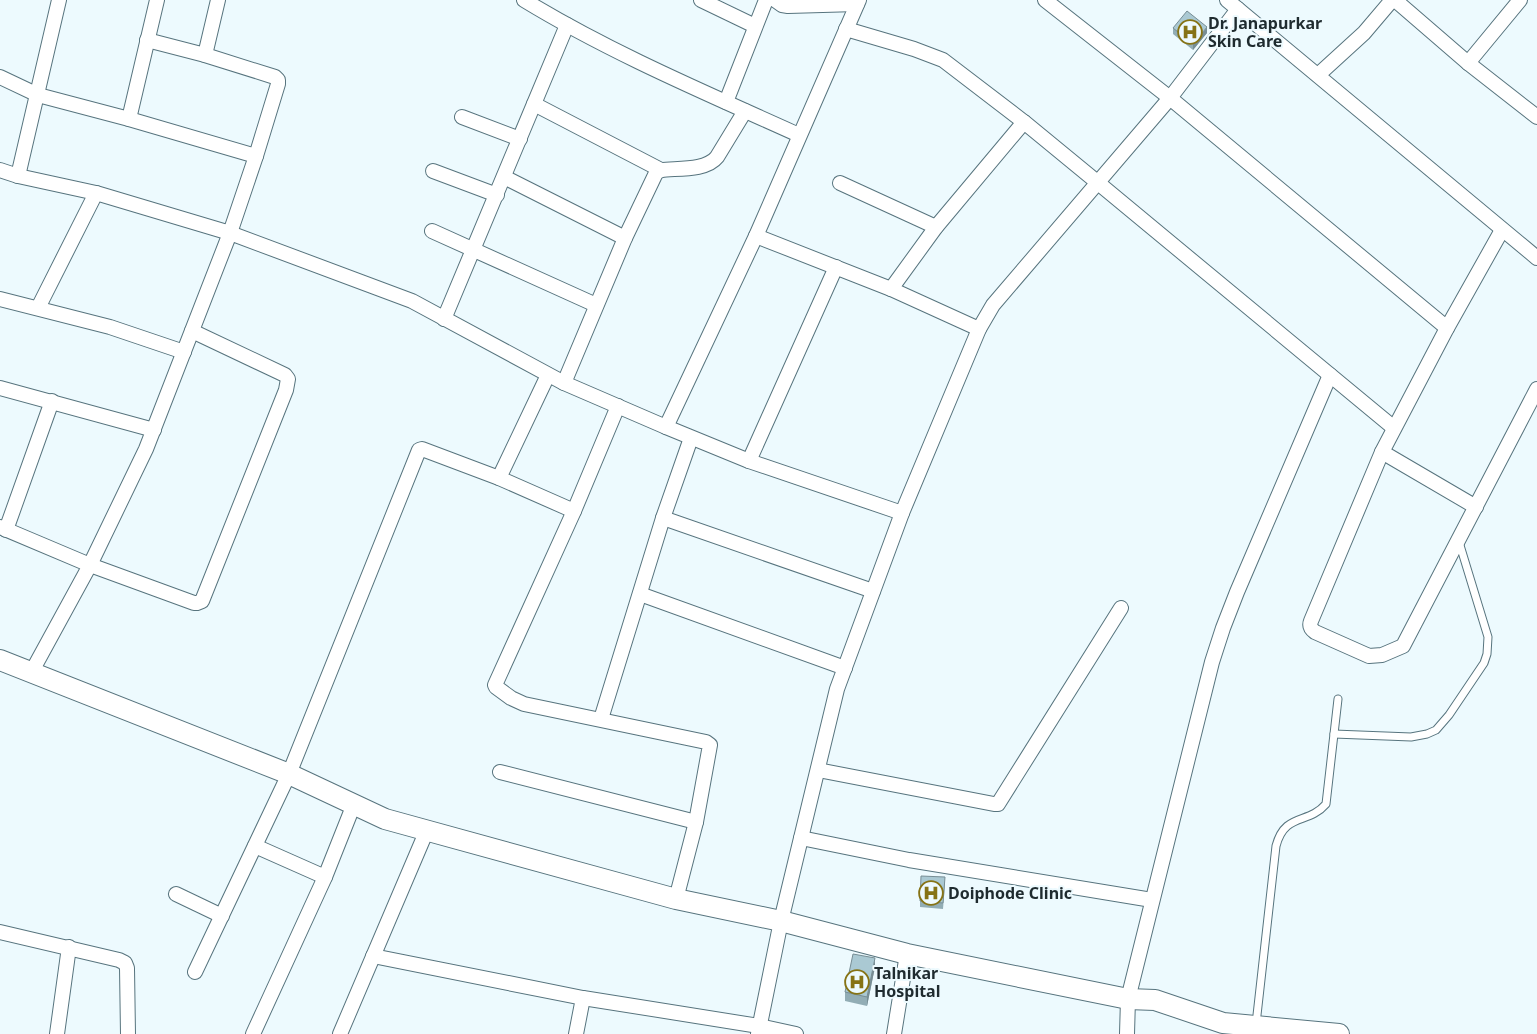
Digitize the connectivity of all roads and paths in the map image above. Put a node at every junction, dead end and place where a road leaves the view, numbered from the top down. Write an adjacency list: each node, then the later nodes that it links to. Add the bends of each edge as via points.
1 (59, 0): 23 (street)
2 (157, 0): 18 (street)
3 (218, 0): 19 (street)
4 (524, 0): 13 (street)
5 (701, 0): 16 (street)
6 (766, 0): 16 (street)
7 (775, 0): 12 (street, via 784,6)
8 (1045, 0): 24 (street)
9 (1227, 0): 14 (street)
10 (1393, 0): 20 (street); 21 (street, via 1364,33)
11 (1520, 0): 20 (street)
12 (858, 2): 17 (street)
13 (539, 4): 15 (street)
14 (1238, 9): 21 (street); 24 (street)
15 (567, 26): 25 (street); 26 (street)
16 (755, 26): 25 (street)
17 (846, 29): 31 (street, via 943,60); 32 (street)
18 (147, 40): 19 (street); 30 (street)
19 (205, 55): 34 (street, via 278,80)
20 (1468, 63): 29 (street)
21 (1318, 75): 45 (street)
22 (0, 77): 23 (street)
23 (38, 95): 30 (street); 38 (street)
24 (1170, 98): 40 (street); 58 (street)
25 (726, 102): 27 (street)
26 (534, 104): 33 (street); 36 (street)
27 (745, 110): 32 (street); 36 (street, via 711,163)
28 (462, 117): 33 (street)
29 (1537, 117)
30 (129, 119): 34 (street)
31 (1024, 122): 40 (street); 44 (street)
32 (799, 136): 48 (street)
33 (520, 139): 39 (street)
34 (256, 156): 47 (street)
35 (0, 170): 38 (street)
36 (661, 170): 49 (street, via 656,173)
37 (433, 171): 43 (street)
38 (18, 176): 42 (street)
39 (504, 176): 43 (street); 49 (street)
40 (1097, 182): 59 (street, via 993,305); 63 (street)
41 (840, 183): 44 (street)
42 (96, 193): 47 (street); 56 (street)
43 (496, 195): 50 (street)
44 (936, 227): 53 (street)
45 (1502, 230): 51 (street); 58 (street)
46 (432, 232): 50 (street)
47 (230, 233): 57 (street, via 412,301); 60 (street)
48 (756, 236): 52 (street); 69 (street)
49 (625, 238): 55 (street)
50 (473, 251): 55 (street); 57 (street)
51 (1537, 258)
52 (836, 267): 53 (street); 74 (street)
53 (891, 289): 59 (street)
54 (0, 298): 56 (street)
55 (596, 305): 64 (street)
56 (38, 308): 61 (street, via 110,327)
57 (444, 320): 62 (street)
58 (1447, 328): 70 (street)
59 (979, 329): 78 (street)
60 (192, 331): 61 (street); 82 (street, via 285,375 288,381 204,599 194,603)
61 (184, 352): 71 (street)
62 (548, 375): 64 (street); 75 (street)
63 (1330, 375): 70 (street); 103 (street, via 1223,628)
64 (564, 384): 68 (street)
65 (0, 388): 67 (street)
66 (1537, 389): 76 (street)
67 (52, 401): 71 (street); 80 (street)
68 (618, 406): 69 (street); 77 (street)
69 (666, 427): 72 (street)
70 (1394, 428): 73 (street)
71 (154, 430): 82 (street)
72 (691, 438): 74 (street); 79 (street)
73 (1382, 452): 76 (street); 81 (street, via 1311,621 1312,630 1369,656 1382,655 1403,646)
74 (749, 461): 78 (street)
75 (499, 478): 77 (street); 94 (street, via 419,450)
76 (1476, 507): 81 (street)
77 (574, 511): 90 (street, via 495,684 524,704)
78 (902, 513): 83 (street)
79 (663, 518): 83 (street); 84 (street)
80 (3, 528): 82 (street)
81 (1459, 540): 91 (lane, via 1488,637 1484,662 1436,730 1411,737)
82 (90, 564): 88 (street)
83 (873, 591): 87 (street)
84 (640, 594): 87 (street); 90 (street)
85 (1121, 608): 92 (street, via 996,804)
86 (0, 660): 88 (street)
87 (845, 668): 92 (street)
88 (31, 673): 94 (street)
89 (1338, 699): 91 (lane)
90 (601, 719): 96 (street, via 710,745)
91 (1334, 734): 113 (lane, via 1326,804 1315,814 1292,822 1278,836)
92 (818, 770): 98 (street)
93 (500, 772): 96 (street)
94 (289, 774): 95 (street); 99 (street)
95 (354, 804): 97 (street, via 385,819); 100 (street)
96 (696, 822): 102 (street)
97 (427, 830): 102 (street); 109 (street)
98 (801, 838): 103 (street, via 909,860); 105 (street)
99 (255, 846): 100 (street); 104 (street)
100 (325, 877): 118 (street)
101 (176, 894): 104 (street)
102 (676, 899): 105 (street)
103 (1152, 900): 112 (street)
104 (222, 916): 110 (street)
105 (781, 921): 108 (street); 115 (street)
106 (0, 932): 107 (street)
107 (69, 948): 116 (street); 117 (street, via 125,963)
108 (907, 954): 112 (street); 122 (street)
109 (373, 956): 111 (street); 119 (street)
110 (195, 972)
111 (583, 998): 115 (street); 120 (street)
112 (1128, 999): 114 (street, via 1155,1000); 123 (street)
113 (1256, 1026): 114 (street); 124 (street)
114 (1224, 1029)
115 (758, 1030): 121 (street)
116 (57, 1034)
117 (128, 1034)
118 (253, 1034)
119 (340, 1034)
120 (576, 1034)
121 (796, 1034)
122 (894, 1034)
123 (1126, 1034)
124 (1339, 1034)

